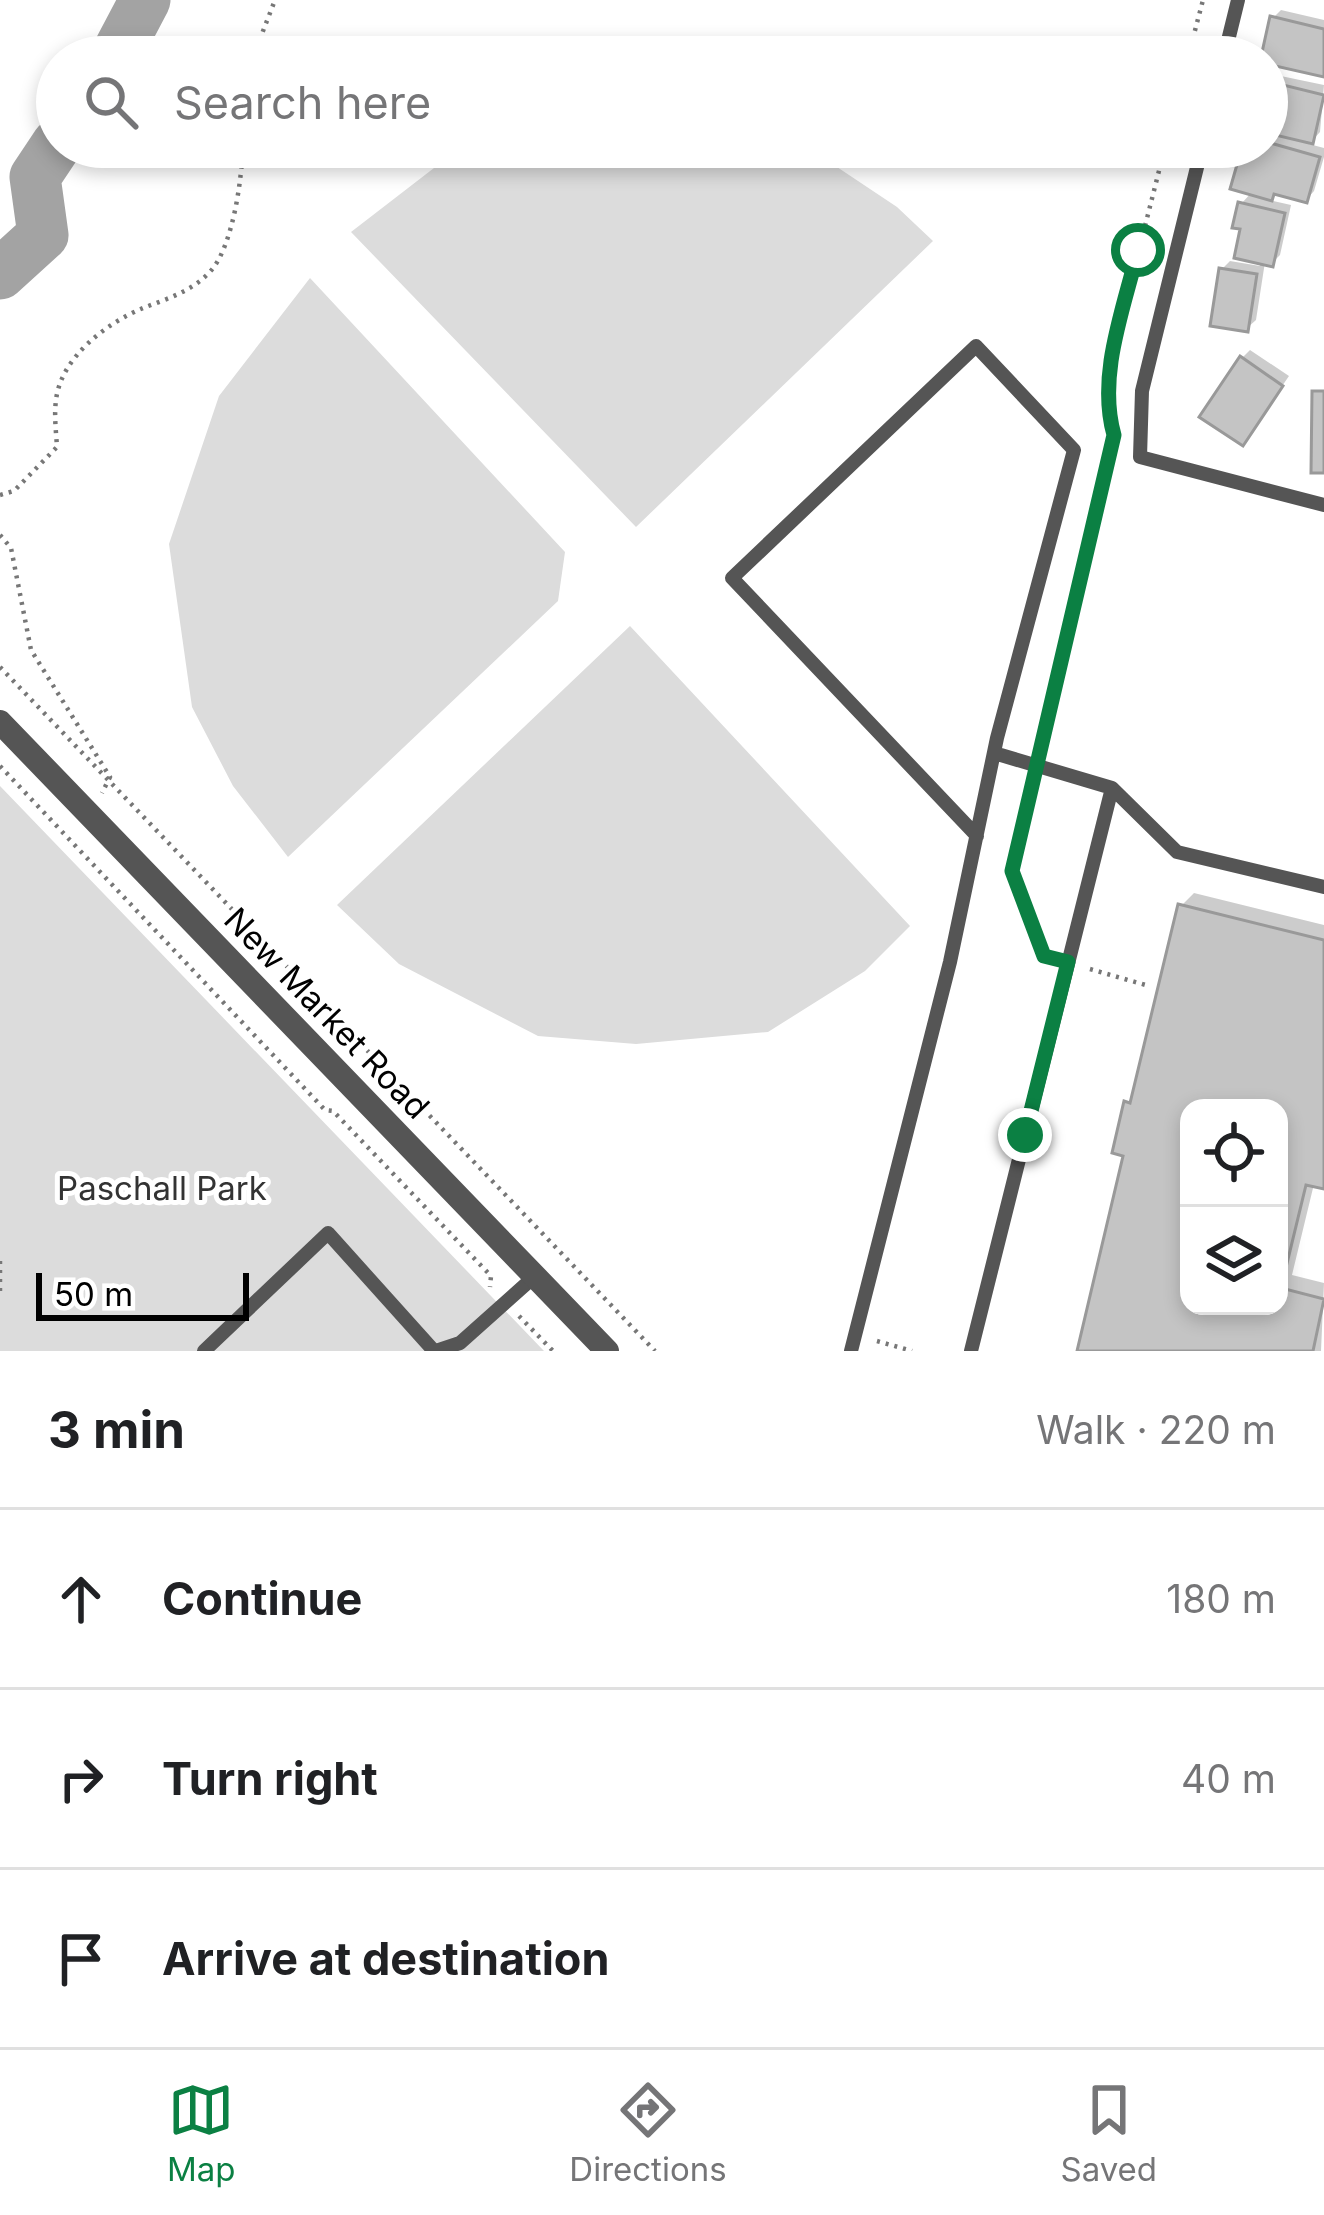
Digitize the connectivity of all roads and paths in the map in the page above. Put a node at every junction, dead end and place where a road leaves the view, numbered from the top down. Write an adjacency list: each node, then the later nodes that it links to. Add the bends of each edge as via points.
1 (275, 0): 4 (path)
2 (1203, 0): 5 (path)
3 (1238, 0): 6 (lane)
4 (261, 36)
5 (1194, 36)
6 (1229, 36)
7 (241, 168): 10 (path, via 219,260 192,288 92,340 62,377 57,447)
8 (1160, 168): 17 (path, via 1112,357 1114,435)
9 (1197, 168): 11 (lane, via 1142,391 1140,457)
10 (0, 495)
11 (1324, 505)
12 (0, 535): 18 (path, via 11,548 31,650)
13 (0, 668): 18 (path)
14 (0, 722): 20 (street, New Market Road)
15 (994, 754): 17 (lane); 21 (lane); 21 (lane, via 1074,450 976,346 732,578)
16 (0, 766): 28 (path, via 490,1276 489,1286)
17 (1036, 766): 19 (lane); 23 (path, via 1012,871 1044,956)
18 (107, 782): 20 (path); 34 (path)
19 (1112, 788): 22 (lane, via 1177,852); 23 (lane)
20 (91, 817): 26 (street, New Market Road)
21 (977, 836): 29 (lane)
22 (1324, 887)
23 (1068, 962): 24 (path); 37 (lane)
24 (1149, 986)
25 (0, 1261): 27 (path)
26 (535, 1276): 28 (lane); 33 (street, New Market Road)
27 (0, 1292)
28 (506, 1302): 31 (lane, via 460,1343); 32 (path)
29 (856, 1335): 35 (lane); 36 (path)
30 (204, 1351): 31 (lane, via 328,1233)
31 (435, 1351)
32 (553, 1351)
33 (607, 1351)
34 (655, 1351)
35 (851, 1351)
36 (912, 1351)
37 (971, 1351)

